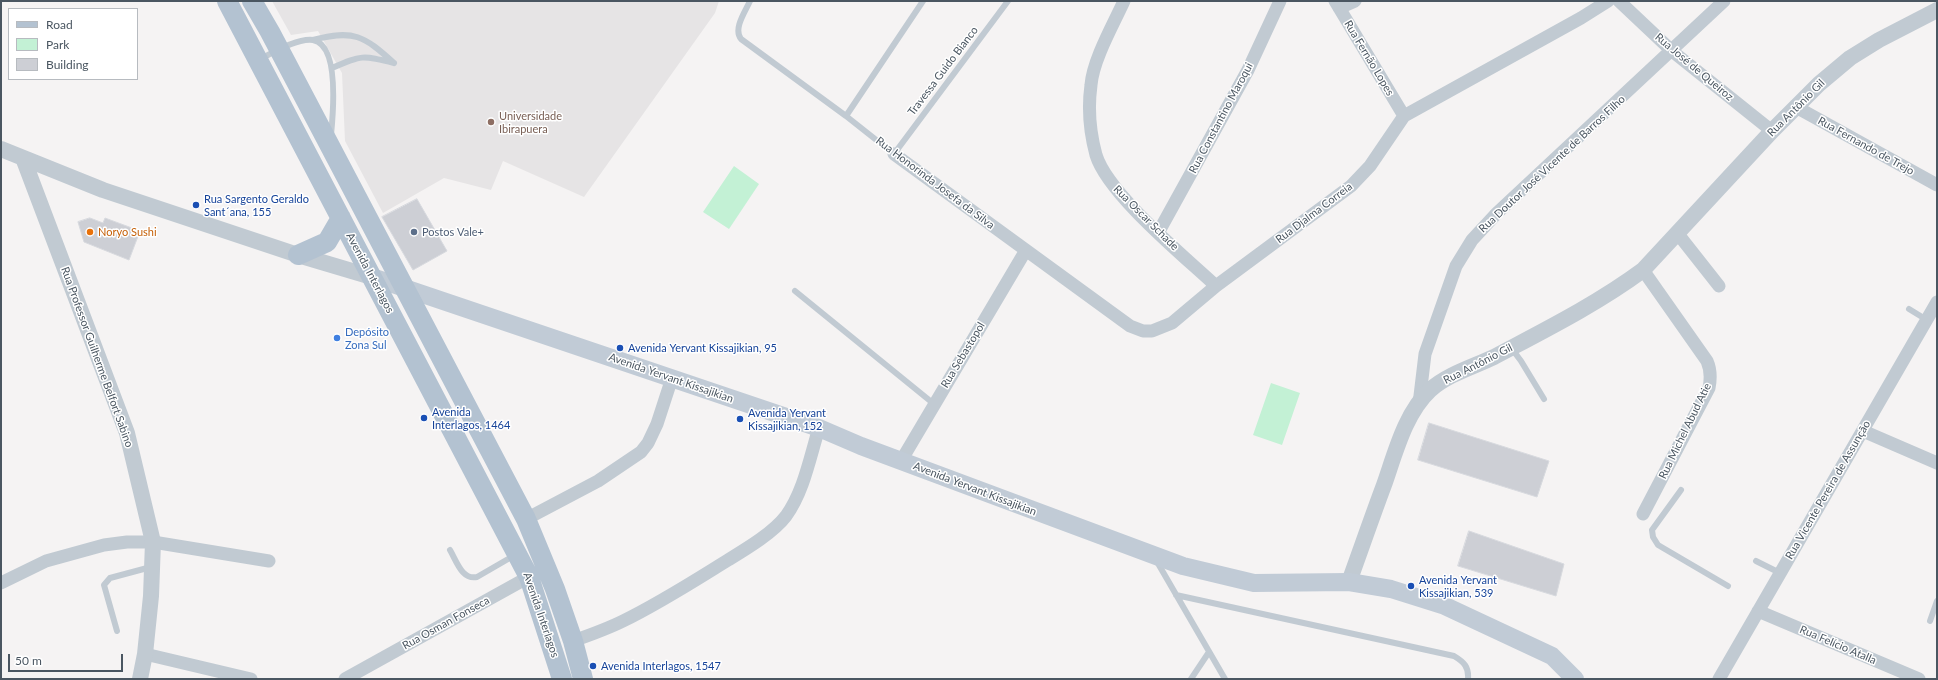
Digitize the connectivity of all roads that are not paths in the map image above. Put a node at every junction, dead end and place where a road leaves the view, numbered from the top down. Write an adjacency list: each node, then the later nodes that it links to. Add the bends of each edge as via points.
1 (227, 1): 17 (main road, Avenida Interlagos)
2 (252, 1): 15 (main road, Avenida Interlagos)
3 (750, 1): 20 (lane, Rua Honorinda Josefa da Silva, via 738,28 741,40)
4 (923, 1): 20 (lane)
5 (1008, 1): 25 (lane, Travessa Guido Bianco)
6 (1124, 1): 29 (street, Rua Oscar Schade, via 1102,46 1091,85 1091,125 1096,156 1113,186)
7 (1280, 1): 29 (street, Rua Constantino Maroqui, via 1248,70)
8 (1355, 1): 12 (street)
9 (1608, 1): 21 (street, Rua Djalma Correia)
10 (1619, 1): 16 (street, Rua José de Queiroz)
11 (1724, 1): 16 (street, Rua Doutor José Vicente de Barros Filho)
12 (1337, 5): 21 (street, Rua Fernão Lopes)
13 (1937, 10): 19 (street, Rua Antônio Gil, via 1850,58)
14 (313, 40): 15 (lane); 18 (lane, via 322,45 327,52); 18 (lane, via 347,34 358,37 369,42 394,63 364,56)
15 (278, 49): 17 (lane); 23 (main road, Avenida Interlagos)
16 (1672, 51): 22 (street, Rua José de Queiroz); 47 (street, Rua Doutor José Vicente de Barros Filho, via 1497,213 1472,240 1456,266 1425,354)
17 (257, 61): 28 (main road, Avenida Interlagos)
18 (332, 68): 23 (lane, via 333,120)
19 (1796, 107): 22 (street, Rua Antônio Gil); 27 (street, Rua Fernando de Trejo)
20 (846, 116): 25 (lane, Rua Honorinda Josefa da Silva)
21 (1404, 116): 35 (street, Rua Djalma Correia, via 1370,166 1351,186)
22 (1772, 131): 30 (street, Rua Antônio Gil)
23 (329, 146): 37 (main road, Avenida Interlagos)
24 (1, 150): 26 (street)
25 (894, 154): 31 (street, Rua Honorinda Josefa da Silva)
26 (23, 158): 32 (street, via 103,190); 55 (street, Rua Professor Guilherme Belfort Sabino, via 128,433)
27 (1937, 185)
28 (341, 218): 32 (main road, via 327,242); 34 (main road, Avenida Interlagos)
29 (1158, 233): 35 (street, Rua Oscar Schade)
30 (1678, 234): 33 (street, Rua Antônio Gil); 36 (street)
31 (1026, 250): 42 (street, Rua Honorinda Josefa da Silva); 46 (street, Rua Sebastopol)
32 (298, 255): 34 (street)
33 (1643, 270): 43 (street, Rua Antônio Gil, via 1624,285); 53 (street, Rua Michel Abud Atie, via 1707,360 1711,370 1709,388)
34 (372, 276): 37 (main road, Avenida Yervant Kissajikian); 57 (main road, Avenida Interlagos)
35 (1216, 286): 42 (street, Rua Djalma Correia, via 1172,323 1161,329 1143,331)
36 (1720, 286)
37 (403, 288): 44 (main road, Avenida Yervant Kissajikian); 54 (main road, Avenida Interlagos)
38 (795, 291): 46 (lane)
39 (1937, 302): 41 (street, Rua Vicente Pereira de Assunção)
40 (1909, 308): 41 (lane)
41 (1927, 320): 49 (street, Rua Vicente Pereira de Assunção)
42 (1130, 326)
43 (1511, 348): 45 (lane); 47 (street, Rua Antônio Gil, via 1449,377 1430,390)
44 (672, 378): 48 (main road, Avenida Yervant Kissajikian); 54 (street, via 657,424 641,452 598,481)
45 (1544, 399)
46 (934, 404): 50 (street, Rua Sebastopol)
47 (1419, 404): 66 (street, Rua Antônio Gil, via 1403,431)
48 (819, 428): 50 (main road, Avenida Yervant Kissajikian); 73 (street, via 803,480 785,517 748,547 679,591 622,621)
49 (1863, 431): 51 (street); 63 (street, Rua Vicente Pereira de Assunção)
50 (901, 461): 58 (main road, Avenida Yervant Kissajikian)
51 (1937, 463)
52 (1680, 490): 67 (lane, via 1652,530 1653,537 1658,545)
53 (1643, 514)
54 (526, 520): 61 (main road, Avenida Interlagos)
55 (153, 542): 59 (street); 62 (street, Rua Professor Guilherme Belfort Sabino); 65 (street, via 104,545 46,561)
56 (450, 550): 57 (lane, via 465,576 470,578 477,577)
57 (518, 554): 64 (main road, Avenida Interlagos)
58 (1153, 555): 66 (main road, Avenida Yervant Kissajikian, via 1182,566 1254,583); 68 (lane)
59 (269, 561)
60 (1756, 561): 63 (lane)
61 (547, 566): 64 (street, Rua Osman Fonseca); 73 (main road, Avenida Interlagos)
62 (152, 567): 72 (lane, via 110,578 104,585); 75 (street, Rua Professor Guilherme Belfort Sabino)
63 (1780, 573): 70 (street, Rua Vicente Pereira de Assunção)
64 (529, 577): 79 (street, Rua Osman Fonseca); 80 (main road, Avenida Interlagos)
65 (1, 582)
66 (1349, 582): 85 (main road, Avenida Yervant Kissajikian, via 1391,589 1445,606 1552,656)
67 (1728, 586)
68 (1176, 596): 74 (lane); 84 (lane, via 1454,656 1464,662)
69 (1937, 602): 71 (lane)
70 (1758, 611): 76 (street, Rua Vicente Pereira de Assunção); 86 (street, Rua Felício Atalla)
71 (1930, 621)
72 (117, 631)
73 (573, 641): 81 (main road, Avenida Interlagos)
74 (1209, 652): 82 (lane); 83 (lane)
75 (145, 654): 77 (street, Rua Professor Guilherme Belfort Sabino); 78 (street)
76 (1722, 678)
77 (140, 679)
78 (251, 679)
79 (345, 679)
80 (562, 679)
81 (583, 679)
82 (1191, 679)
83 (1225, 679)
84 (1468, 679)
85 (1575, 679)
86 (1919, 679)

